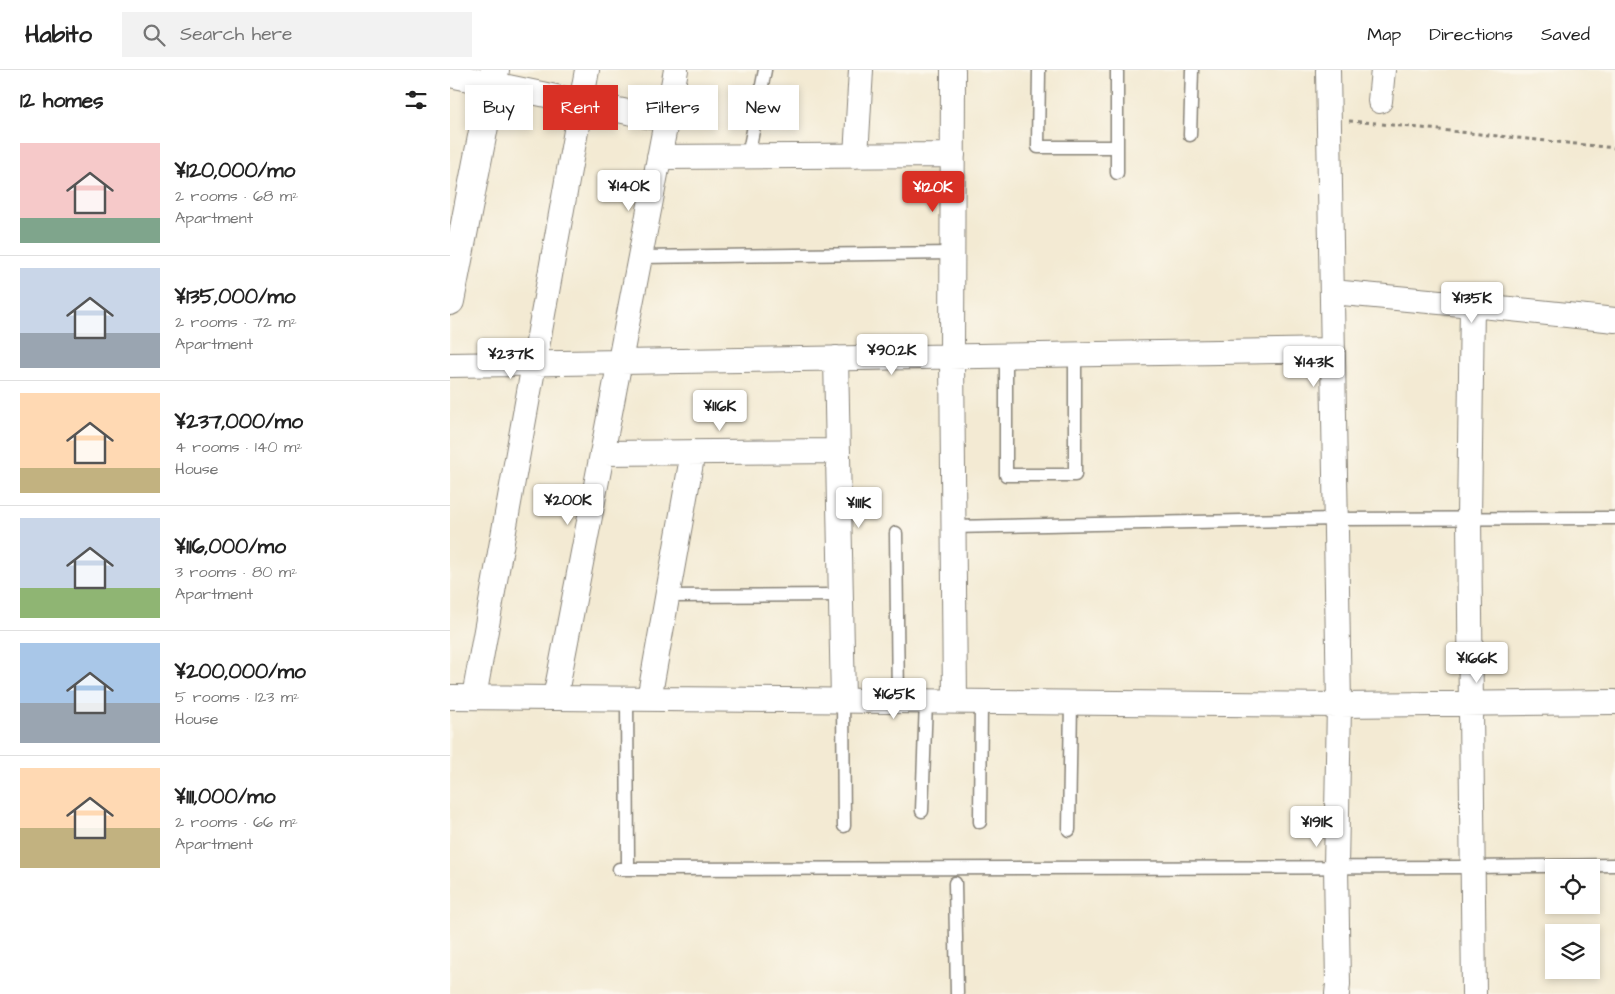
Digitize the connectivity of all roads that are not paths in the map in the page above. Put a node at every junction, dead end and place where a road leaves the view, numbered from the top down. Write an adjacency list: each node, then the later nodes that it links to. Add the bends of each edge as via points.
1 (587, 70): 13 (street)
2 (676, 70): 14 (street)
3 (765, 70): 22 (lane)
4 (861, 70): 23 (street)
5 (953, 70): 21 (street)
6 (1039, 70): 20 (lane, via 1038,147)
7 (1117, 70): 20 (lane)
8 (1192, 70): 19 (lane)
9 (1328, 70): 28 (street)
10 (1384, 70): 16 (street)
11 (450, 75): 12 (street)
12 (494, 77): 15 (street); 29 (street)
13 (585, 85)
14 (673, 85)
15 (543, 91)
16 (1380, 101)
17 (577, 130): 38 (street)
18 (664, 130): 24 (street)
19 (1190, 135)
20 (1117, 148): 25 (lane)
21 (953, 155): 23 (street); 26 (street)
22 (748, 156): 23 (street); 24 (street)
23 (856, 156)
24 (659, 157): 27 (street)
25 (1117, 173)
26 (953, 253): 27 (lane); 35 (street)
27 (640, 258): 37 (street)
28 (1332, 292): 30 (street); 32 (street)
29 (450, 301)
30 (1472, 305): 31 (street); 43 (street)
31 (1615, 320)
32 (1333, 350): 33 (street); 45 (street)
33 (1075, 354): 34 (street); 34 (lane, via 1075,474 1006,475)
34 (1006, 355): 35 (street)
35 (952, 356): 36 (street); 46 (street)
36 (836, 358): 37 (street); 40 (street)
37 (620, 362): 38 (street); 42 (street)
38 (534, 363): 39 (street); 51 (street)
39 (450, 365)
40 (838, 451): 41 (street); 48 (street)
41 (693, 452): 42 (street); 49 (street)
42 (602, 453): 52 (street)
43 (1469, 518): 44 (lane); 45 (lane); 61 (street)
44 (1615, 518)
45 (1336, 519): 46 (lane); 62 (street)
46 (953, 527): 57 (street)
47 (896, 533): 55 (lane)
48 (841, 595): 49 (lane); 54 (street)
49 (666, 596): 53 (street)
50 (450, 697): 51 (street)
51 (474, 697): 52 (street)
52 (555, 698): 53 (street)
53 (638, 699): 54 (street); 68 (lane, via 623,865)
54 (843, 700): 55 (street); 65 (lane)
55 (898, 701): 56 (street)
56 (926, 701): 57 (street); 63 (lane)
57 (955, 701): 58 (street)
58 (981, 702): 59 (street); 64 (lane)
59 (1071, 702): 62 (street); 66 (lane)
60 (1615, 702): 61 (street)
61 (1471, 703): 62 (street); 69 (street)
62 (1339, 705): 68 (street)
63 (922, 811)
64 (980, 822)
65 (844, 826)
66 (1069, 830)
67 (1615, 865): 69 (lane)
68 (1336, 867): 69 (lane); 72 (street)
69 (1472, 867): 73 (street)
70 (955, 883): 71 (lane)
71 (957, 994)
72 (1337, 994)
73 (1474, 994)

